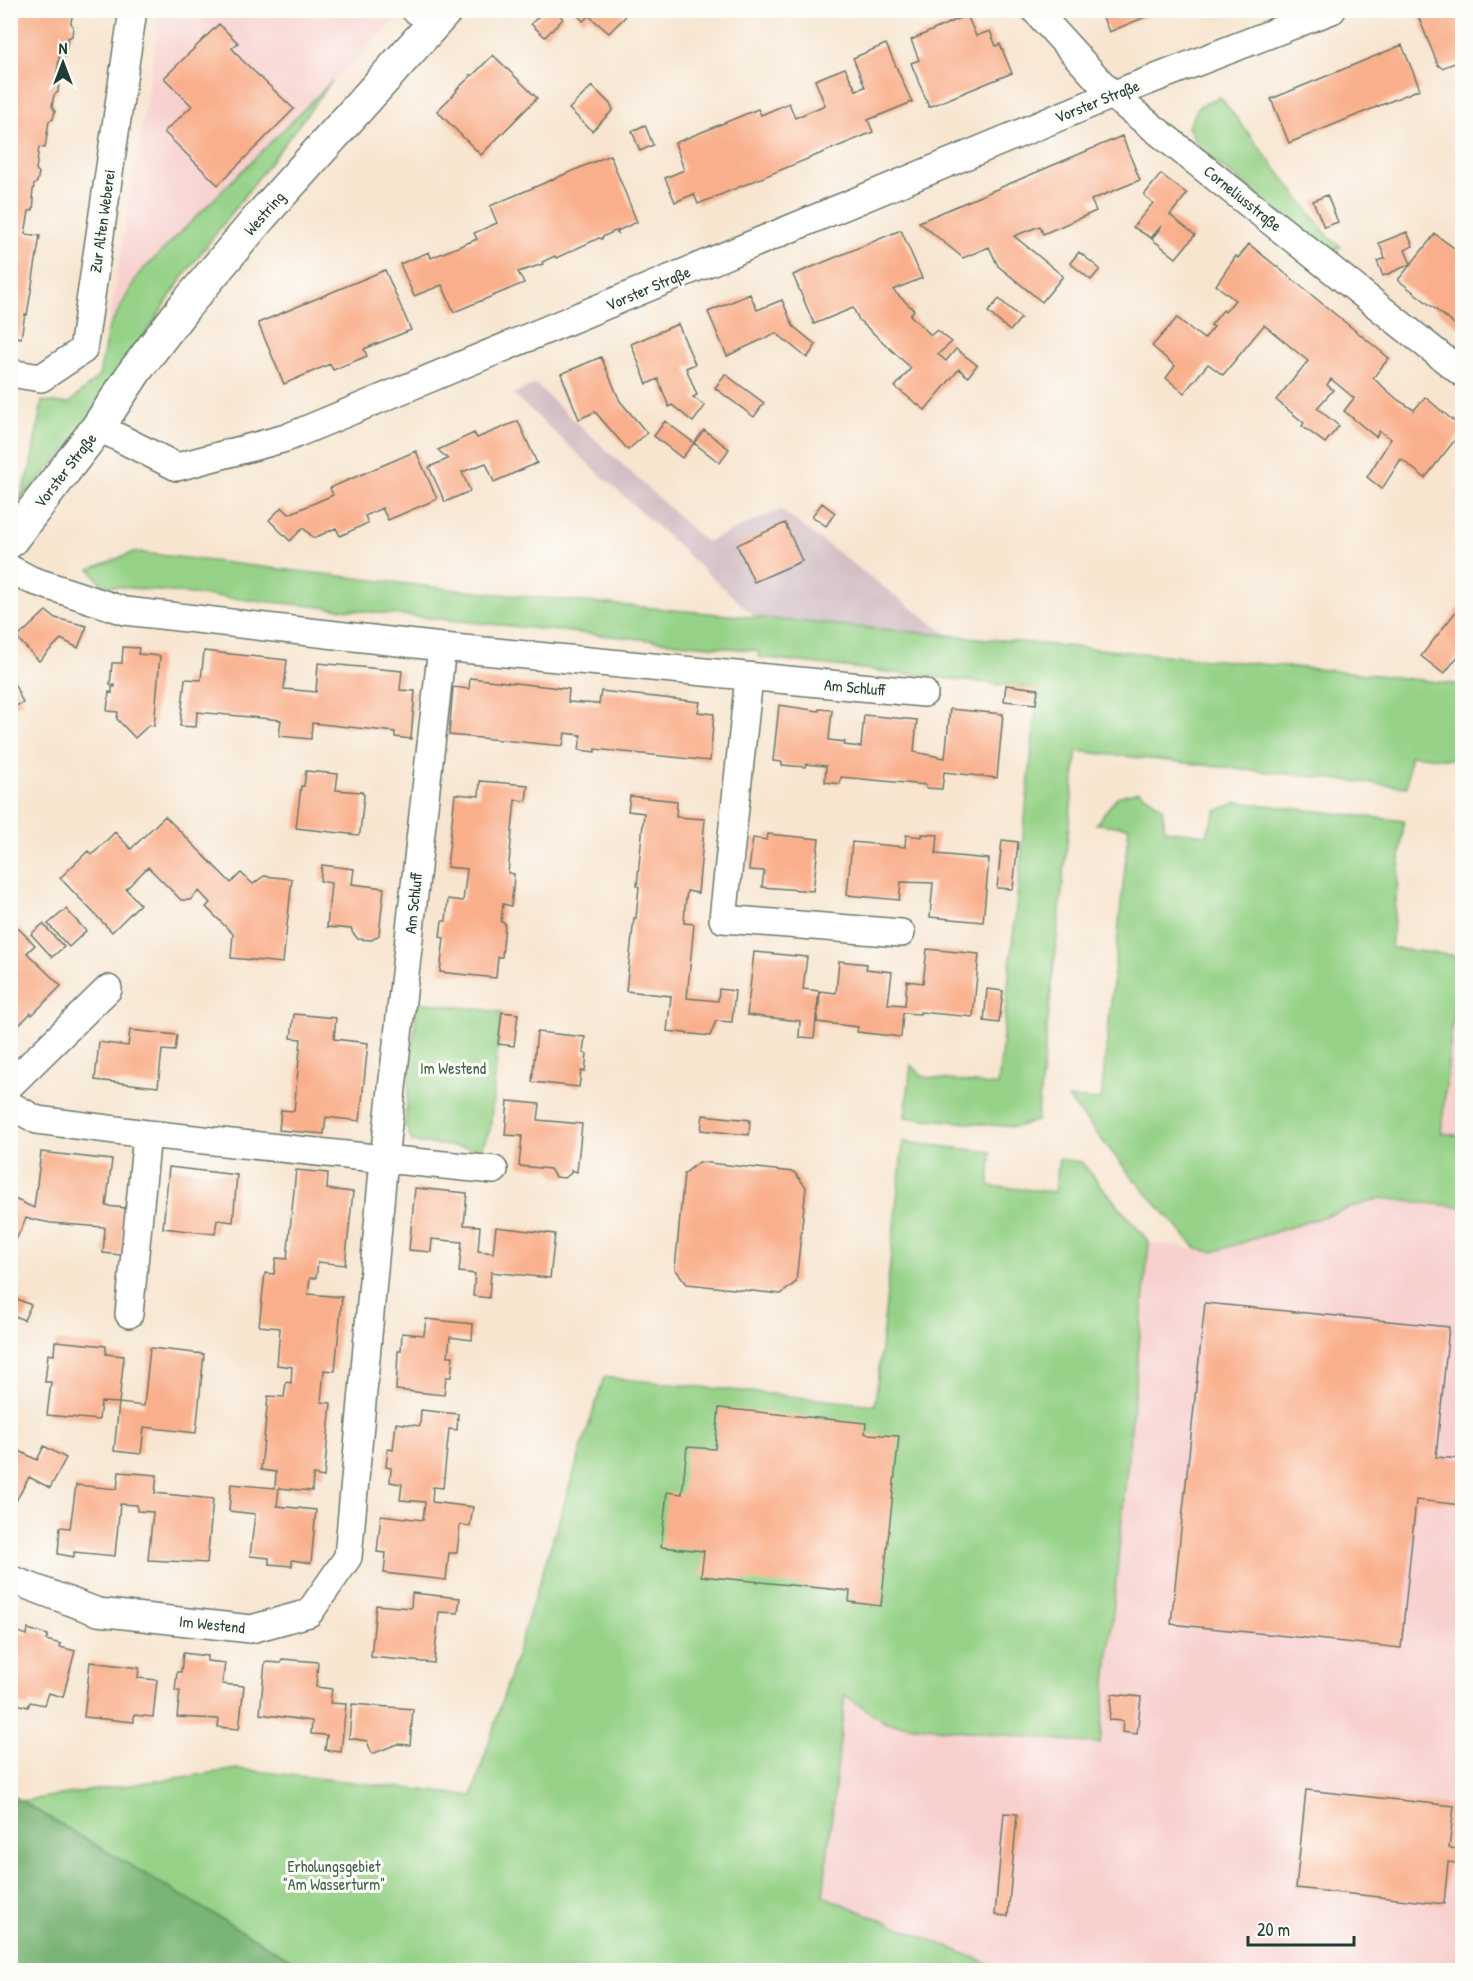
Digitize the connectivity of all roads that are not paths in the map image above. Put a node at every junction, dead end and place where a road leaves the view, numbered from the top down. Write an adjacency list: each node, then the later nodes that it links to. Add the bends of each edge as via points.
1 (134, 10): 6 (street, Zur Alten Weberei, via 83,350 41,378)
2 (1035, 10): 5 (street, Corneliusstraße)
3 (1332, 10): 5 (street, Vorster Straße)
4 (434, 12): 8 (street, Westring, via 185,306)
5 (1112, 95): 7 (street, Corneliusstraße); 8 (street, Vorster Straße, via 286,438 177,467)
6 (10, 374)
7 (1462, 374)
8 (98, 427): 9 (street, Vorster Straße)
9 (10, 541)
10 (10, 569): 11 (street, Am Schluff, via 31,580 125,611)
11 (442, 647): 12 (street, Am Schluff); 19 (street, Am Schluff)
12 (749, 678): 13 (street, Am Schluff); 14 (street, via 723,919)
13 (924, 693)
14 (901, 933)
15 (108, 989): 16 (street)
16 (10, 1085)
17 (10, 1105): 18 (street, via 37,1120)
18 (147, 1134): 19 (street); 21 (street)
19 (384, 1159): 20 (street); 22 (street, Im Westend, via 348,1557 309,1613 251,1629 98,1612)
20 (494, 1170)
21 (129, 1314)
22 (10, 1579)

